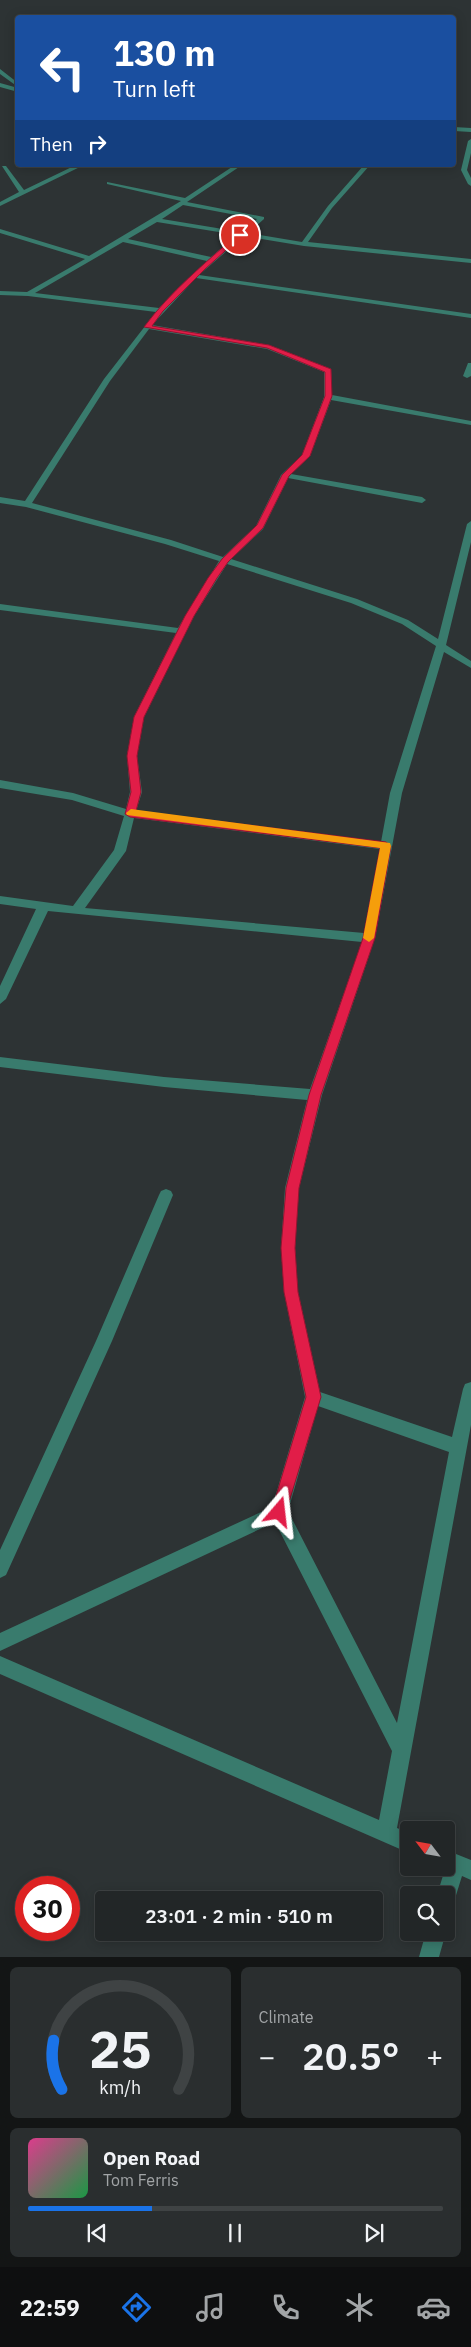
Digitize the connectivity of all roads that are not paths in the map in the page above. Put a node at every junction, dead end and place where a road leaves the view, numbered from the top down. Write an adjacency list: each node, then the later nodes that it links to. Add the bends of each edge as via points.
1 (0, 72): 2 (street)
2 (15, 84)
3 (0, 85): 4 (street)
4 (15, 89)
5 (456, 129): 6 (street)
6 (471, 130)
7 (471, 141): 13 (street, via 464,170)
8 (4, 167): 14 (street)
9 (76, 167): 14 (street)
10 (236, 167): 15 (street)
11 (365, 167): 21 (street)
12 (110, 183): 15 (street)
13 (471, 184)
14 (23, 193): 16 (street)
15 (183, 201): 17 (street); 19 (street, via 262,218)
16 (0, 204)
17 (156, 220): 19 (street); 20 (street)
18 (0, 231): 22 (street)
19 (240, 235): 21 (street); 23 (street)
20 (120, 239): 22 (street); 23 (street)
21 (304, 244): 24 (street)
22 (90, 258): 27 (street)
23 (213, 260): 25 (street)
24 (471, 261)
25 (194, 276): 28 (street); 29 (street)
26 (0, 293): 27 (street)
27 (28, 294): 28 (street)
28 (161, 310): 30 (street)
29 (471, 316)
30 (148, 327): 33 (street, via 269,347 328,371); 38 (street, via 105,384)
31 (471, 365): 32 (street)
32 (467, 376)
33 (328, 396): 34 (street); 35 (street, via 306,456)
34 (471, 423)
35 (286, 475): 37 (street); 40 (street, via 260,526)
36 (0, 500): 38 (street)
37 (422, 500)
38 (27, 504): 40 (street)
39 (471, 524): 43 (street)
40 (225, 560): 42 (street); 43 (street, via 354,601 405,622)
41 (0, 608): 42 (street)
42 (182, 631): 46 (street, via 139,717 132,756 136,792)
43 (441, 646): 44 (street); 47 (street, via 396,793)
44 (471, 665)
45 (0, 784): 46 (street, via 73,797)
46 (130, 814): 47 (street); 50 (street, via 120,851)
47 (386, 846): 51 (street)
48 (0, 900): 49 (street)
49 (44, 906): 50 (street); 52 (street)
50 (76, 911): 51 (street)
51 (369, 938): 54 (street)
52 (0, 999)
53 (0, 1062): 54 (street, via 164,1082)
54 (315, 1095): 57 (street, via 292,1188 288,1248 291,1292)
55 (166, 1195): 60 (street)
56 (471, 1389): 58 (street)
57 (314, 1397): 58 (street); 59 (street)
58 (458, 1448): 63 (street)
59 (279, 1512): 61 (street); 63 (street)
60 (0, 1569)
61 (0, 1642)
62 (0, 1665): 64 (street)
63 (402, 1751): 64 (street)
64 (386, 1833): 65 (street)
65 (400, 1839)
66 (458, 1865): 67 (street)
67 (450, 1886)
68 (433, 1941): 69 (street)
69 (429, 1957)

